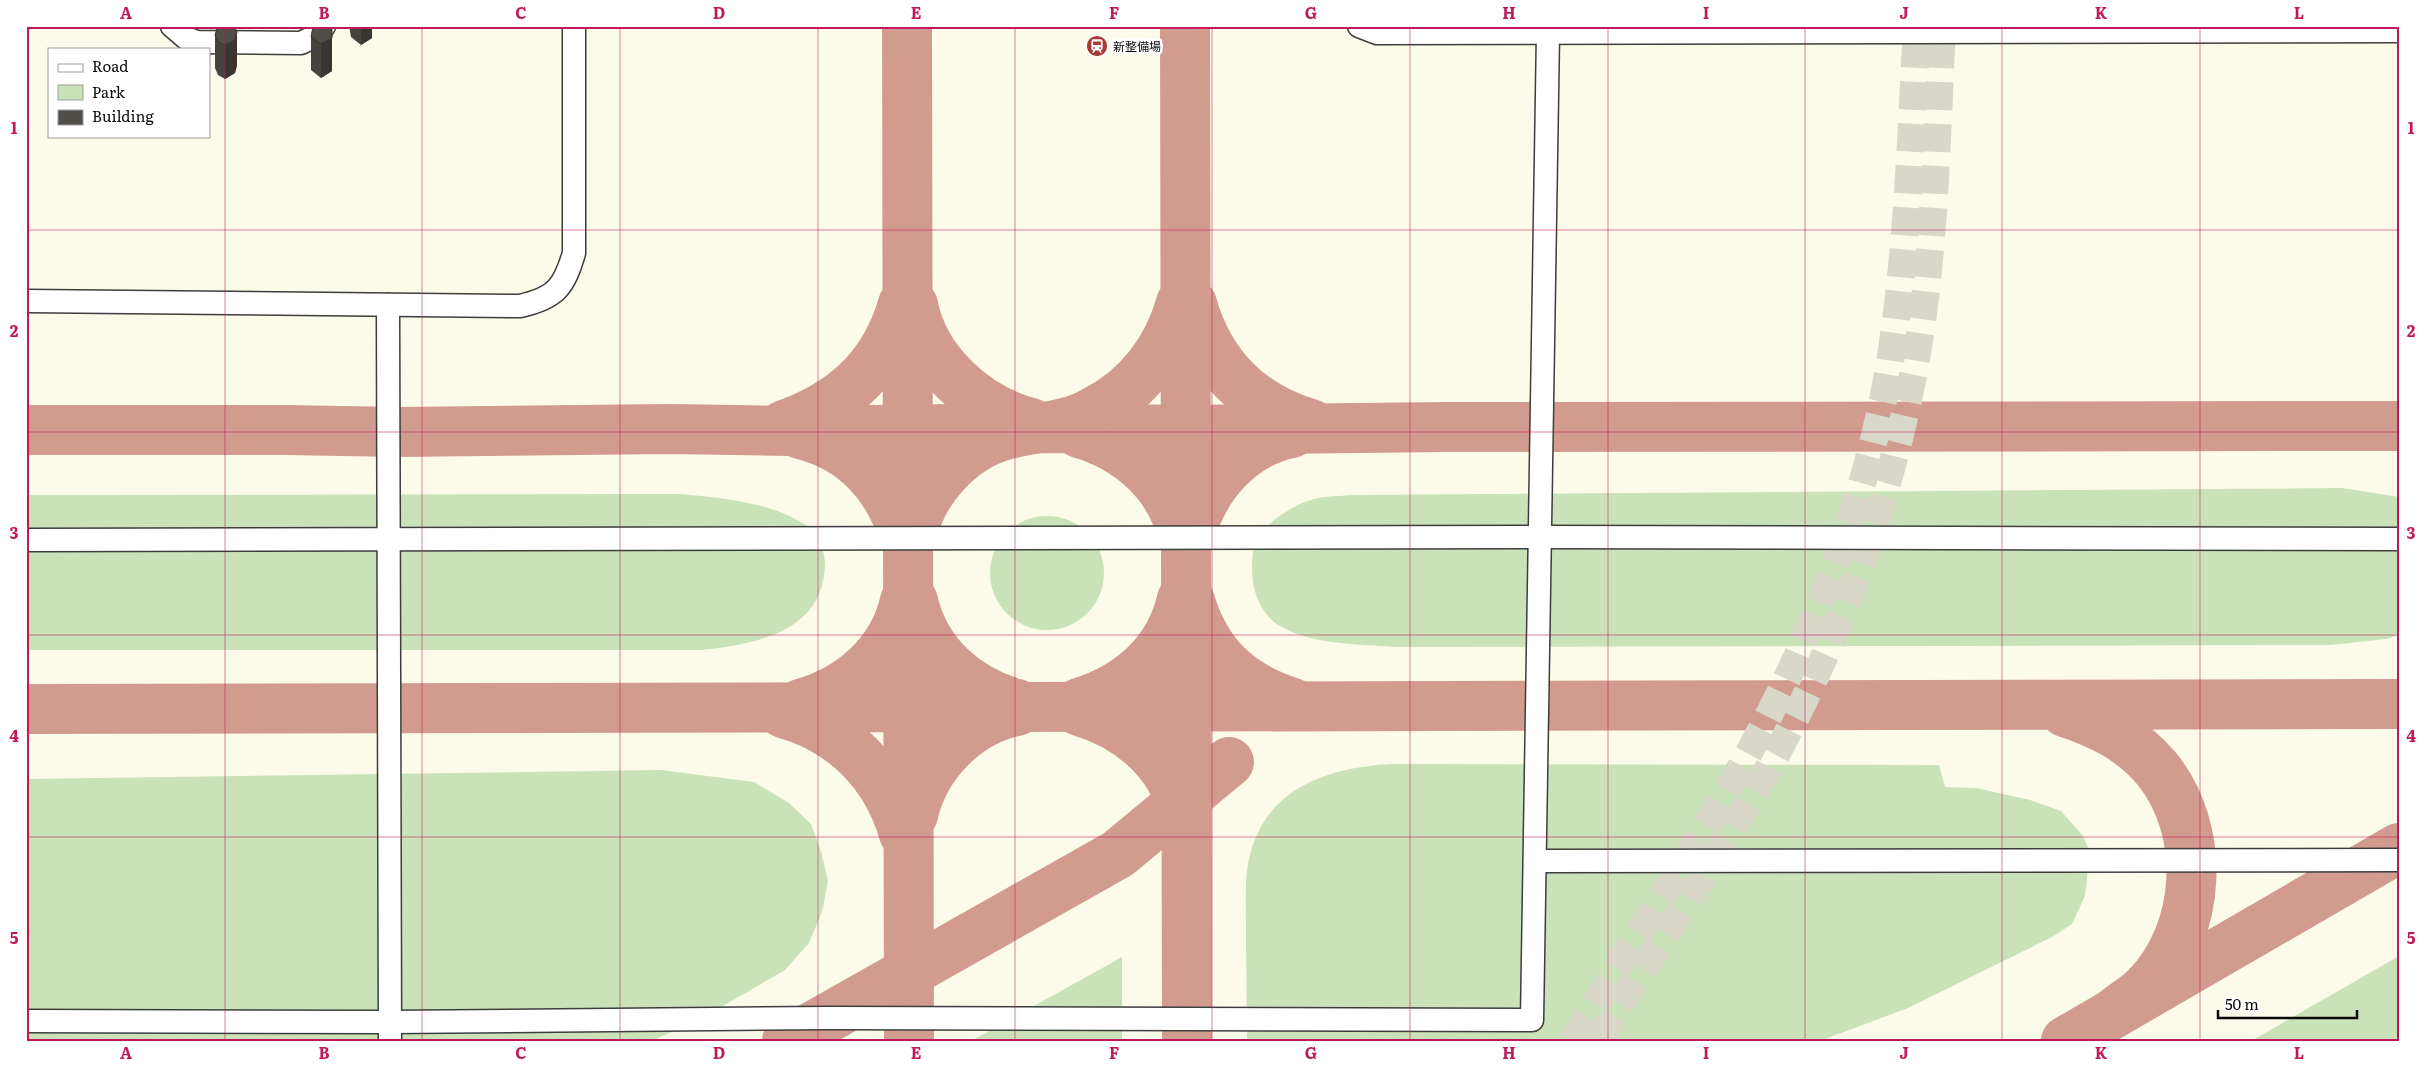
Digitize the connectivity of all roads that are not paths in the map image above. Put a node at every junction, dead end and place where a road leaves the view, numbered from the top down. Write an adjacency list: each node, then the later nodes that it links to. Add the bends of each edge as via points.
1 (172, 26): 2 (lane, via 186,38 197,42 282,43 301,43 317,35)
2 (324, 26)
3 (574, 26): 8 (lane, via 574,252 561,286 536,303 520,306)
4 (1359, 26): 6 (lane, via 1377,33)
5 (2399, 31): 6 (lane)
6 (1548, 33): 9 (lane)
7 (26, 301): 8 (lane)
8 (388, 305): 12 (lane)
9 (1540, 538): 10 (lane); 12 (lane); 14 (lane)
10 (2399, 539)
11 (26, 540): 12 (lane)
12 (389, 540): 16 (lane)
13 (2399, 860): 14 (lane)
14 (1534, 861): 16 (lane, via 1532,1020 828,1018)
15 (26, 1021): 16 (lane)
16 (390, 1031)

